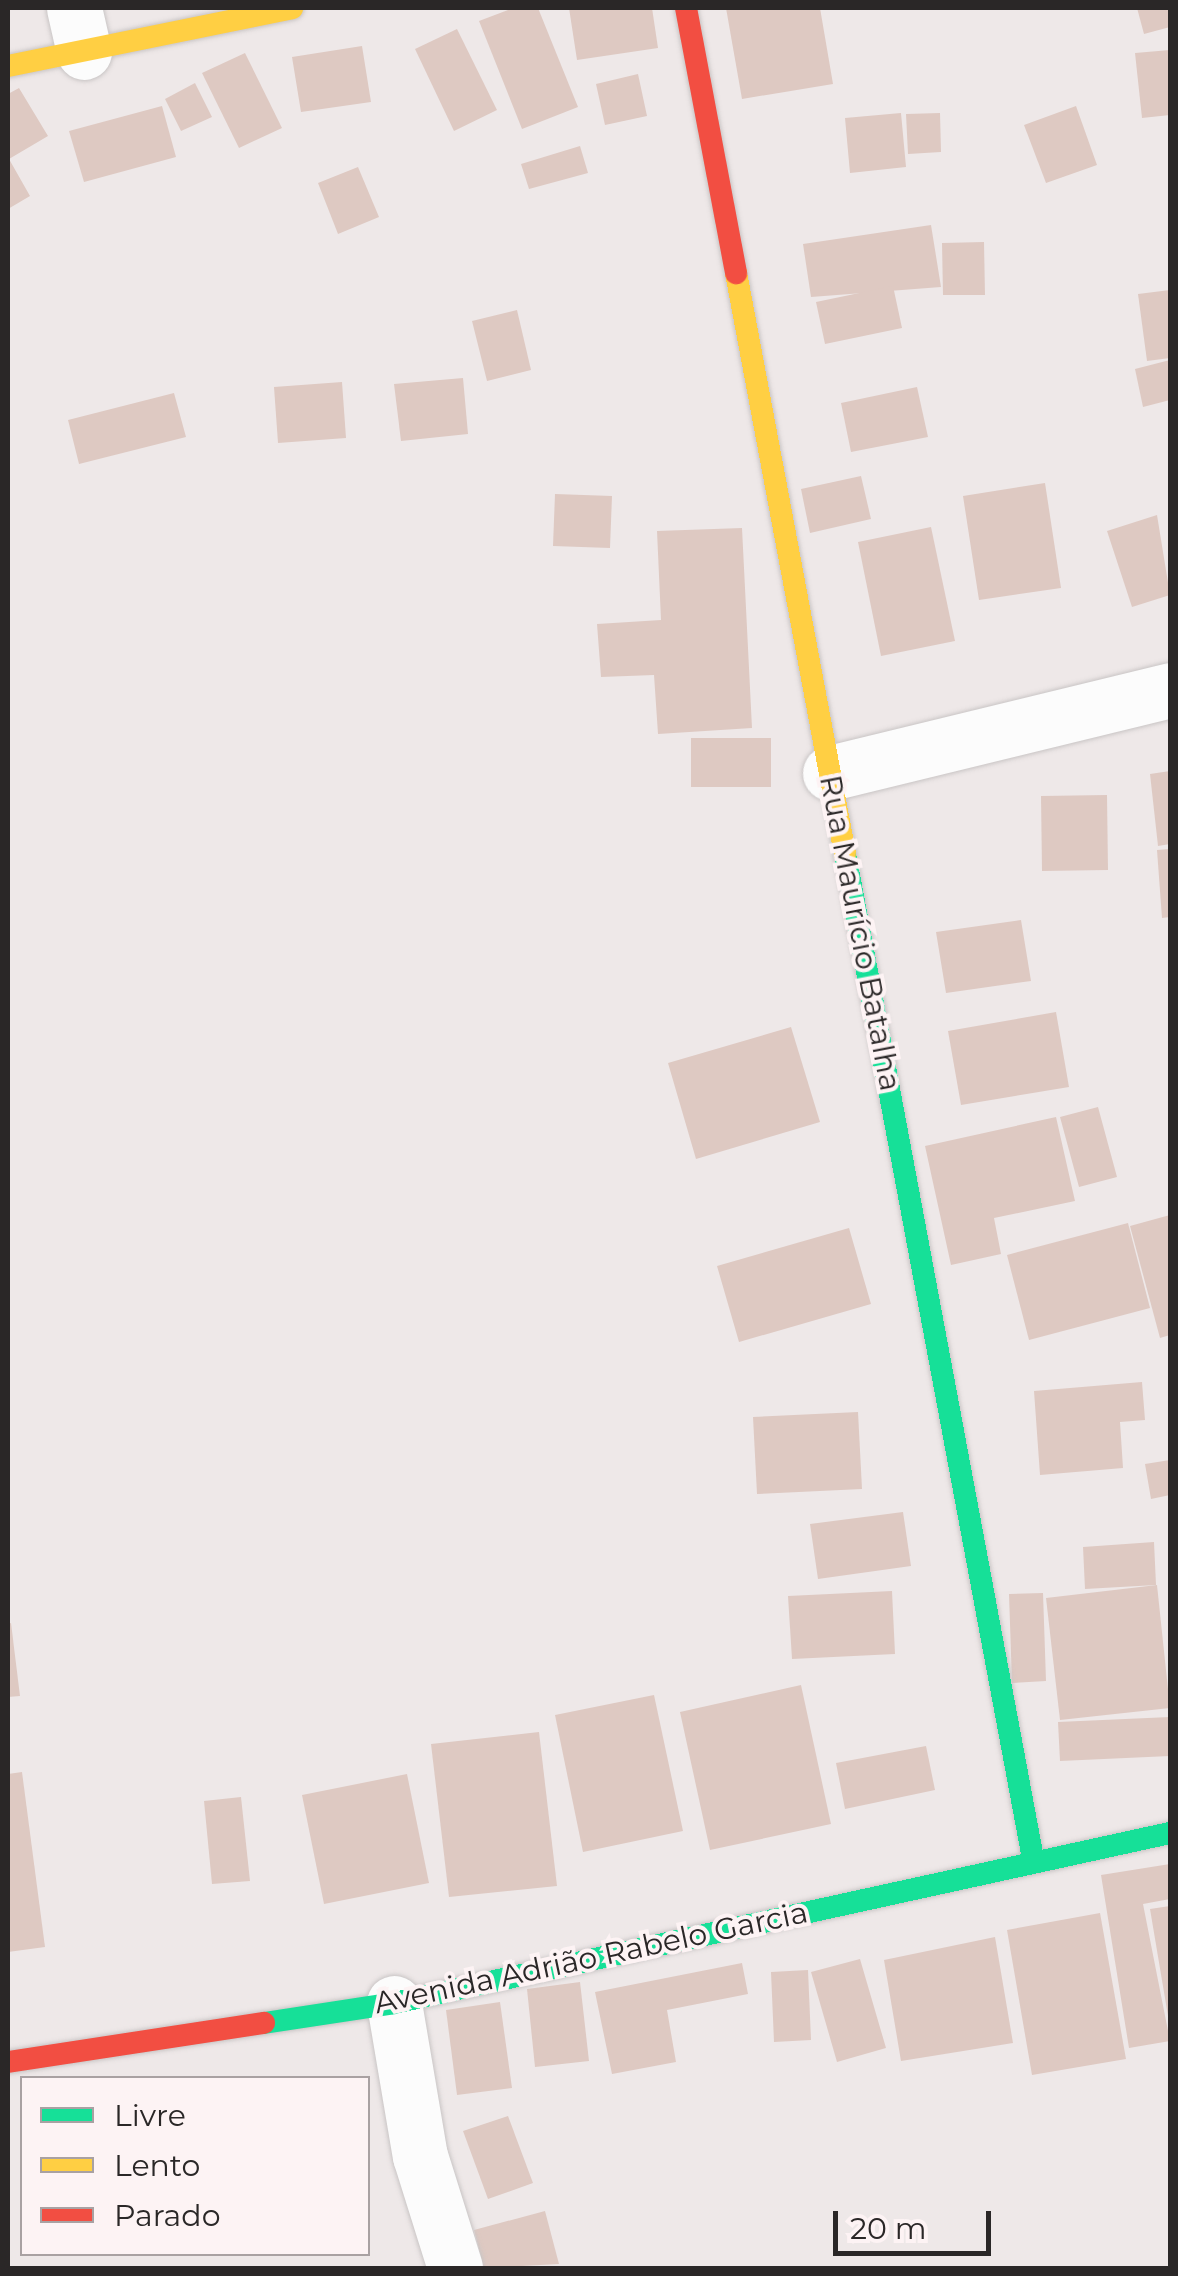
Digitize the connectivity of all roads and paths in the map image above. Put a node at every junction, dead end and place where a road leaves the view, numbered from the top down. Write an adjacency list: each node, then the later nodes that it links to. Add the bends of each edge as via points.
1 (292, 8): 3 (street)
2 (686, 8): 6 (street, Rua Maurício Batalha)
3 (79, 30): 4 (street)
4 (8, 66)
5 (1170, 690): 6 (street)
6 (830, 773): 8 (street, Rua Maurício Batalha)
7 (1170, 1833): 8 (street, Avenida Adrião Rabelo Garcia)
8 (1033, 1859): 9 (street, Avenida Adrião Rabelo Garcia)
9 (394, 2004): 10 (street, Avenida Adrião Rabelo Garcia); 11 (street, via 420,2156)
10 (8, 2062)
11 (455, 2268)

